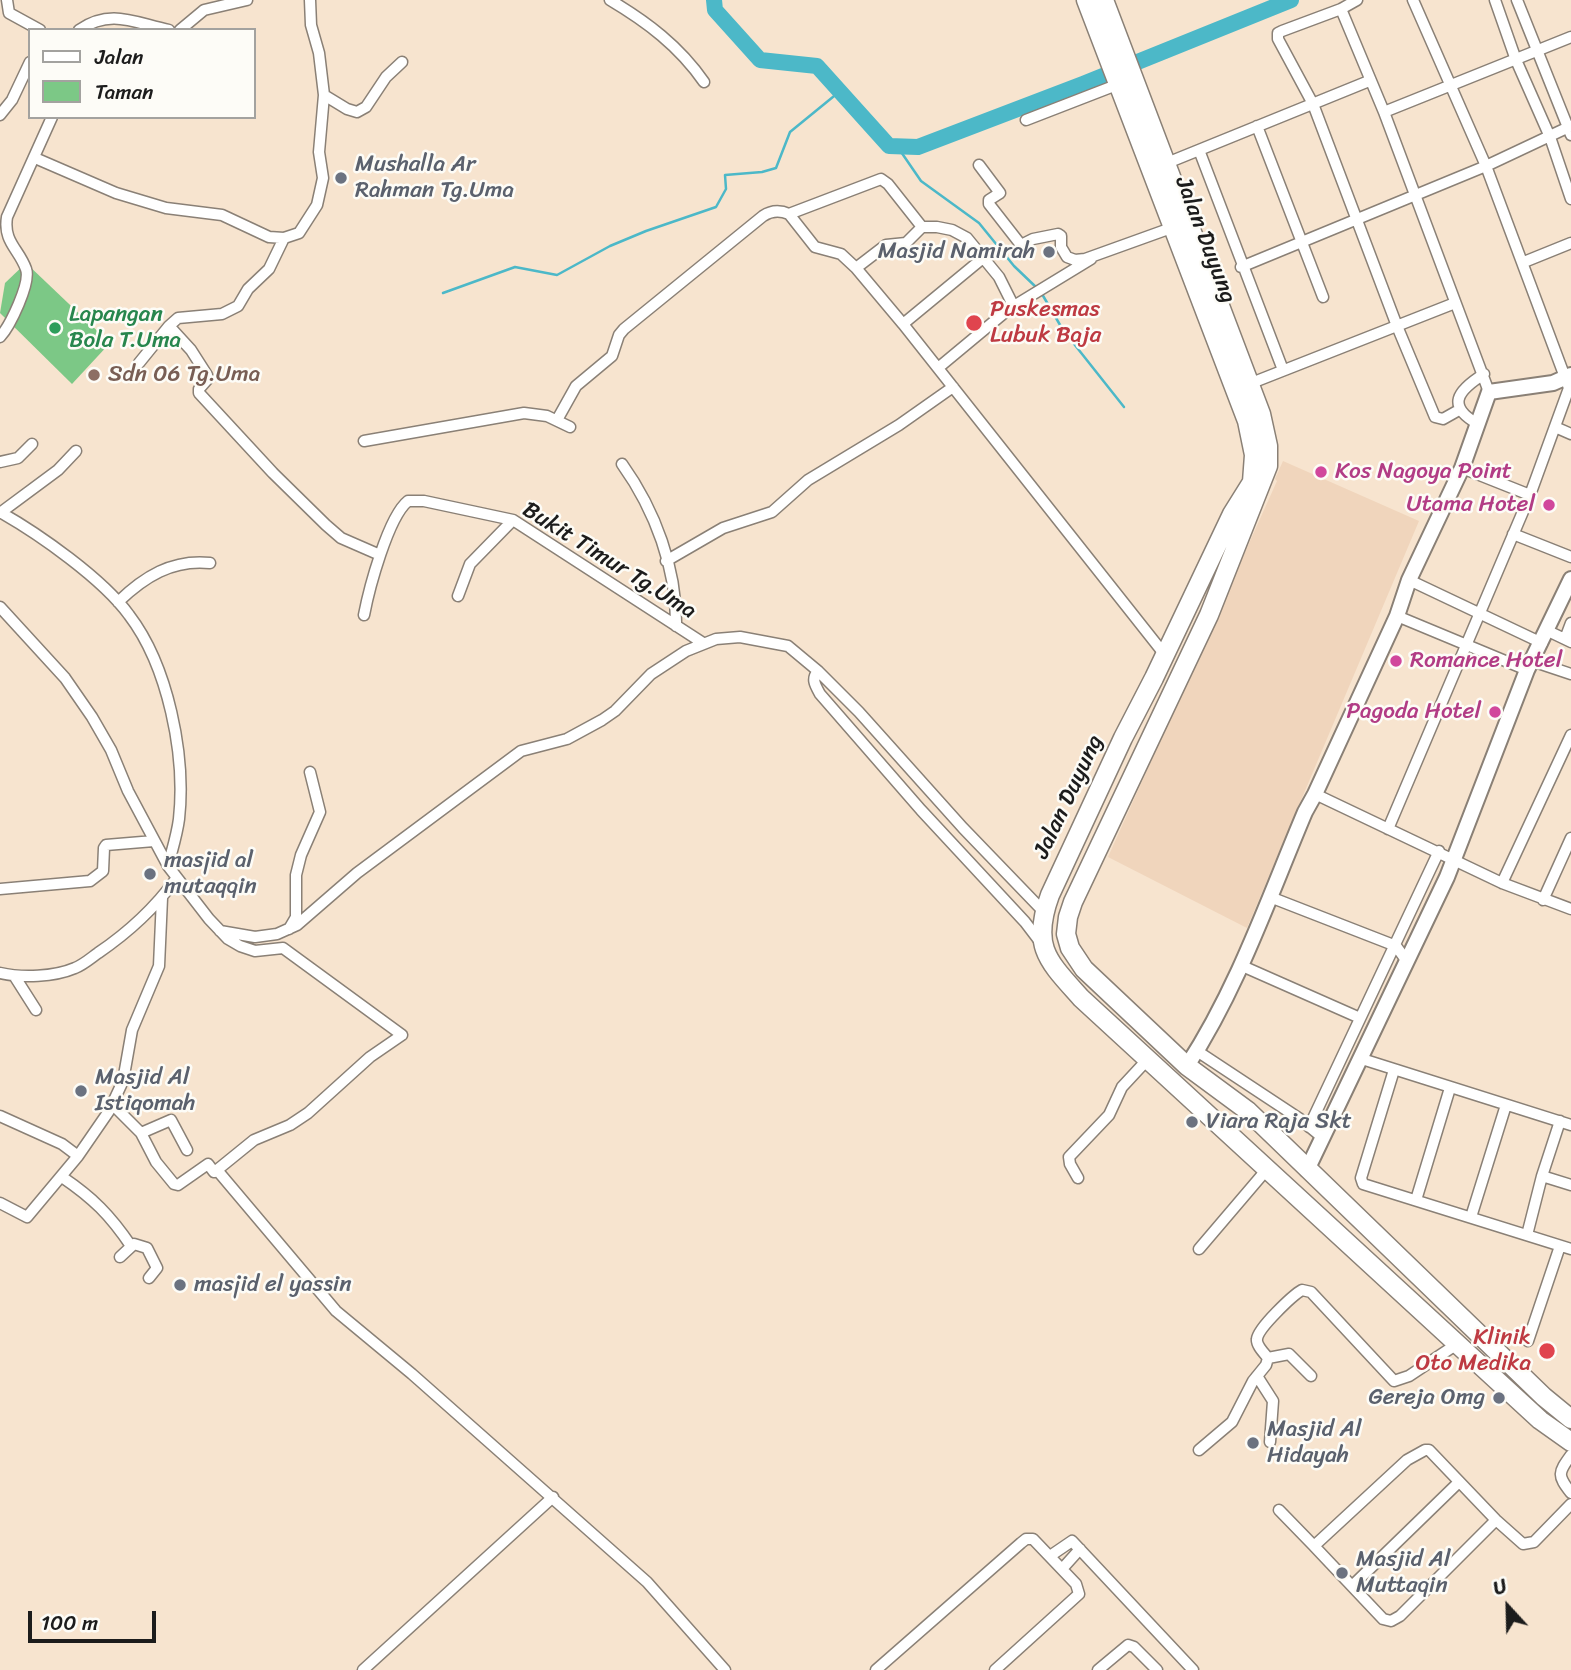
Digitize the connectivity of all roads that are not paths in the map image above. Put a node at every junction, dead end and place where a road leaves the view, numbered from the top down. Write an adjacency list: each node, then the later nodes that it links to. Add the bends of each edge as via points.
1 (7, 0): 12 (street, via 9,13)
2 (247, 0): 15 (street, via 204,9)
3 (310, 0): 26 (street)
4 (610, 0): 24 (street, via 653,27 694,66)
5 (1086, 0): 18 (highway, Jalan Duyung)
6 (1104, 0): 18 (highway, Jalan Duyung)
7 (1357, 0): 11 (street)
8 (1413, 0): 25 (street)
9 (1495, 0): 19 (street)
10 (1517, 0): 17 (street)
11 (1341, 9): 23 (street); 27 (street, via 1277,36)
12 (36, 28)
13 (83, 28): 14 (street, via 115,17)
14 (161, 28)
15 (182, 28)
16 (1571, 37): 17 (street)
17 (1537, 52): 19 (street); 33 (street)
18 (1115, 53): 22 (highway, Jalan Duyung)
19 (1516, 60): 25 (street); 34 (street)
20 (402, 62): 26 (street, via 366,107 357,111)
21 (28, 66): 29 (street)
22 (1123, 81): 31 (street); 37 (highway, Jalan Duyung); 45 (highway, Jalan Duyung)
23 (1369, 81): 27 (street); 28 (street)
24 (704, 82)
25 (1450, 85): 28 (street); 39 (street)
26 (324, 95): 46 (street, via 319,152 323,178 317,205 303,229)
27 (1313, 104): 32 (street); 43 (street)
28 (1384, 112): 40 (street)
29 (0, 115)
30 (51, 119): 36 (street)
31 (1026, 120)
32 (1258, 126): 35 (street); 47 (street)
33 (1570, 130): 34 (street)
34 (1549, 137): 39 (street); 41 (street)
35 (1199, 150): 37 (street); 52 (street)
36 (35, 158): 46 (street, via 116,193 166,208 222,215 269,237); 61 (street, via 7,217 10,245 27,276)
37 (1167, 163): 55 (highway, Jalan Duyung)
38 (979, 165): 49 (street, via 1000,193 989,204 1020,245 1058,234 1069,258)
39 (1486, 166): 40 (street); 51 (street)
40 (1414, 195): 43 (street); 56 (street)
41 (1571, 199)
42 (789, 215): 44 (street, via 881,179); 53 (street, via 815,247 841,254); 71 (street, via 777,210 764,216 624,329 612,356 576,386)
43 (1357, 220): 47 (street); 60 (street)
44 (922, 227): 50 (street, via 952,230 967,238); 53 (street, via 906,243 886,245)
45 (1174, 227): 49 (street); 55 (highway, Jalan Duyung)
46 (285, 238): 59 (street, via 269,269 238,306 222,314 178,318)
47 (1303, 242): 52 (street); 54 (street)
48 (1571, 243): 51 (street)
49 (1094, 257): 57 (street)
50 (983, 258): 57 (street, via 1010,297); 58 (street)
51 (1524, 262): 66 (street)
52 (1241, 267): 64 (street)
53 (856, 268): 58 (street)
54 (1323, 297)
55 (1210, 299): 67 (highway, Jalan Duyung); 95 (highway, Jalan Duyung, via 1247,421 1253,474)
56 (1455, 303): 60 (street); 65 (street)
57 (1009, 309): 63 (street)
58 (904, 324): 63 (street)
59 (169, 326): 62 (street); 86 (street, via 207,375 199,393 221,418 341,538)
60 (1397, 326): 64 (street); 70 (street, via 1435,418)
61 (0, 337)
62 (139, 363)
63 (938, 368): 68 (street)
64 (1283, 370): 67 (street)
65 (1483, 374): 69 (street); 70 (street, via 1459,396)
66 (1569, 376): 69 (street, via 1553,383); 74 (street, via 1569,391)
67 (1249, 384): 99 (highway, Jalan Duyung, via 1264,424 1267,472)
68 (953, 387): 88 (street, via 808,480 772,512 723,528); 106 (street)
69 (1489, 393): 72 (street)
70 (1459, 410): 72 (street)
71 (557, 420): 73 (street); 76 (street, via 524,413)
72 (1478, 424): 81 (street)
73 (570, 427)
74 (1555, 427): 75 (street); 82 (street)
75 (1571, 434)
76 (363, 441)
77 (32, 444): 79 (street, via 18,457)
78 (76, 451): 83 (street, via 58,470)
79 (0, 462)
80 (622, 464): 88 (street, via 652,515)
81 (1462, 468): 82 (street); 90 (street)
82 (1530, 495): 85 (street)
83 (0, 512): 93 (street, via 48,542)
84 (513, 520): 86 (street, Bukit Timur Tg.Uma, via 408,501); 92 (street, via 471,564); 101 (street, Bukit Timur Tg.Uma)
85 (1514, 534): 87 (street); 96 (street)
86 (380, 555): 97 (street, Bukit Timur Tg.Uma)
87 (1571, 557)
88 (666, 561): 101 (street, via 676,593)
89 (210, 563): 93 (street, via 186,562 166,568 147,577)
90 (1409, 580): 96 (street); 98 (street)
91 (1570, 583): 102 (street)
92 (457, 596)
93 (118, 602): 119 (street, via 150,650 169,706 181,799)
94 (0, 607): 116 (street, via 65,678 92,717)
95 (1186, 611): 99 (highway, via 1194,624); 106 (highway, Jalan Duyung)
96 (1479, 613): 102 (street); 105 (street)
97 (364, 615)
98 (1397, 615): 105 (street); 113 (street)
99 (1206, 620): 107 (highway, Jalan Duyung)
100 (1571, 623): 103 (street)
101 (676, 626): 104 (street, Bukit Timur Tg.Uma)
102 (1545, 637): 103 (street); 108 (street)
103 (1568, 640)
104 (704, 643): 109 (street, Bukit Timur Tg.Uma, via 740,637 788,646); 128 (street, via 651,674 602,720 567,738 521,751 357,873)
105 (1468, 645): 108 (street); 114 (street)
106 (1168, 650): 107 (highway, via 1181,642); 127 (highway, Jalan Duyung)
107 (1192, 650): 139 (highway, Jalan Duyung, via 1073,901 1065,929 1070,948 1084,969)
108 (1528, 667): 110 (street, via 1535,662); 118 (street)
109 (818, 671): 127 (street, Bukit Timur Tg.Uma); 130 (street, via 814,682 820,694)
110 (1571, 674)
111 (1571, 735): 121 (street)
112 (310, 772): 128 (street, via 320,812 301,855 296,917)
113 (1315, 794): 114 (street); 123 (street)
114 (1388, 829): 117 (street)
115 (1571, 838): 125 (street)
116 (154, 841): 119 (street); 122 (street, via 106,845 103,871 90,881)
117 (1439, 851): 118 (street); 131 (street)
118 (1453, 861): 121 (street); 132 (street)
119 (168, 866): 120 (street)
120 (176, 879): 124 (street); 129 (street)
121 (1502, 883): 125 (street)
122 (0, 889)
123 (1270, 897): 131 (street); 133 (street)
124 (162, 898): 135 (street, via 127,934 75,968); 145 (street, via 159,965 132,1030 123,1081)
125 (1543, 900): 126 (street)
126 (1571, 909)
127 (1044, 912): 130 (highway, Jalan Duyung)
128 (289, 930): 129 (street, via 255,937)
129 (220, 931): 159 (street, via 240,947 255,951 283,948 402,1035 370,1057 309,1113 254,1140)
130 (1042, 943): 140 (highway, via 1081,998)
131 (1396, 946): 132 (street); 137 (street)
132 (1406, 960): 138 (street)
133 (1240, 965): 137 (street); 139 (street)
134 (0, 973): 135 (street)
135 (15, 976): 136 (street)
136 (36, 1010)
137 (1359, 1021): 138 (street); 152 (street)
138 (1374, 1028): 141 (street)
139 (1192, 1058): 144 (highway, Jalan Duyung); 152 (street)
140 (1148, 1059): 148 (highway); 163 (street, via 1122,1087 1109,1115 1069,1157)
141 (1362, 1059): 142 (street); 154 (street)
142 (1394, 1070): 143 (street); 165 (street, via 1361,1178 1363,1184)
143 (1450, 1088): 146 (street); 165 (street)
144 (1230, 1098): 148 (highway, via 1236,1105 1233,1118 1222,1123); 151 (highway, Jalan Duyung)
145 (112, 1104): 153 (street); 157 (street)
146 (1506, 1105): 149 (street); 167 (street)
147 (0, 1116): 157 (street)
148 (1214, 1120): 155 (highway)
149 (1560, 1121): 150 (street); 161 (street)
150 (1571, 1125)
151 (1263, 1127): 155 (highway, via 1250,1124 1243,1128 1241,1141); 160 (highway, Jalan Duyung)
152 (1309, 1127): 154 (street)
153 (141, 1133): 156 (street, via 172,1120); 159 (street, via 175,1185 208,1164)
154 (1323, 1138): 160 (street)
155 (1246, 1148): 158 (highway)
156 (187, 1150)
157 (78, 1156): 162 (street)
158 (1268, 1168): 171 (street); 176 (highway)
159 (217, 1170): 187 (street, via 336,1311)
160 (1307, 1170): 180 (highway, Jalan Duyung)
161 (1542, 1176): 164 (street); 168 (street)
162 (62, 1177): 166 (street, via 27,1217); 170 (street, via 100,1205)
163 (1078, 1178)
164 (1571, 1185)
165 (1416, 1200): 167 (street)
166 (0, 1202)
167 (1471, 1217): 168 (street)
168 (1527, 1235): 169 (street)
169 (1560, 1245): 172 (street); 175 (street)
170 (131, 1246): 173 (street); 174 (street, via 144,1246 155,1261 156,1270)
171 (1199, 1249)
172 (1571, 1249)
173 (120, 1257)
174 (149, 1278)
175 (1528, 1341)
176 (1457, 1344): 177 (street, via 1394,1381 1311,1292 1303,1290 1257,1336); 182 (highway, via 1540,1420)
177 (1268, 1358): 178 (street); 179 (street, via 1289,1354)
178 (1257, 1376): 181 (street, via 1273,1401); 183 (street, via 1232,1422)
179 (1311, 1376)
180 (1570, 1414)
181 (1270, 1442)
182 (1571, 1442)
183 (1199, 1450)
184 (1571, 1455): 186 (street, via 1560,1475)
185 (1460, 1482): 190 (street); 192 (street, via 1430,1450 1419,1451); 195 (street)
186 (1571, 1493)
187 (553, 1497): 196 (street); 197 (street, via 647,1582)
188 (1571, 1504): 190 (street, via 1528,1544)
189 (1279, 1510): 192 (street)
190 (1496, 1520): 195 (street, via 1396,1619 1383,1619)
191 (1076, 1545): 193 (street); 194 (street); 202 (street)
192 (1314, 1546): 195 (street)
193 (1050, 1556): 194 (street); 198 (street, via 1033,1539 1026,1539)
194 (1062, 1569): 199 (street, via 1079,1594)
195 (1352, 1586)
196 (363, 1670)
197 (725, 1670)
198 (876, 1670)
199 (995, 1670)
200 (1098, 1670): 201 (street, via 1128,1646)
201 (1157, 1670)
202 (1193, 1670)

